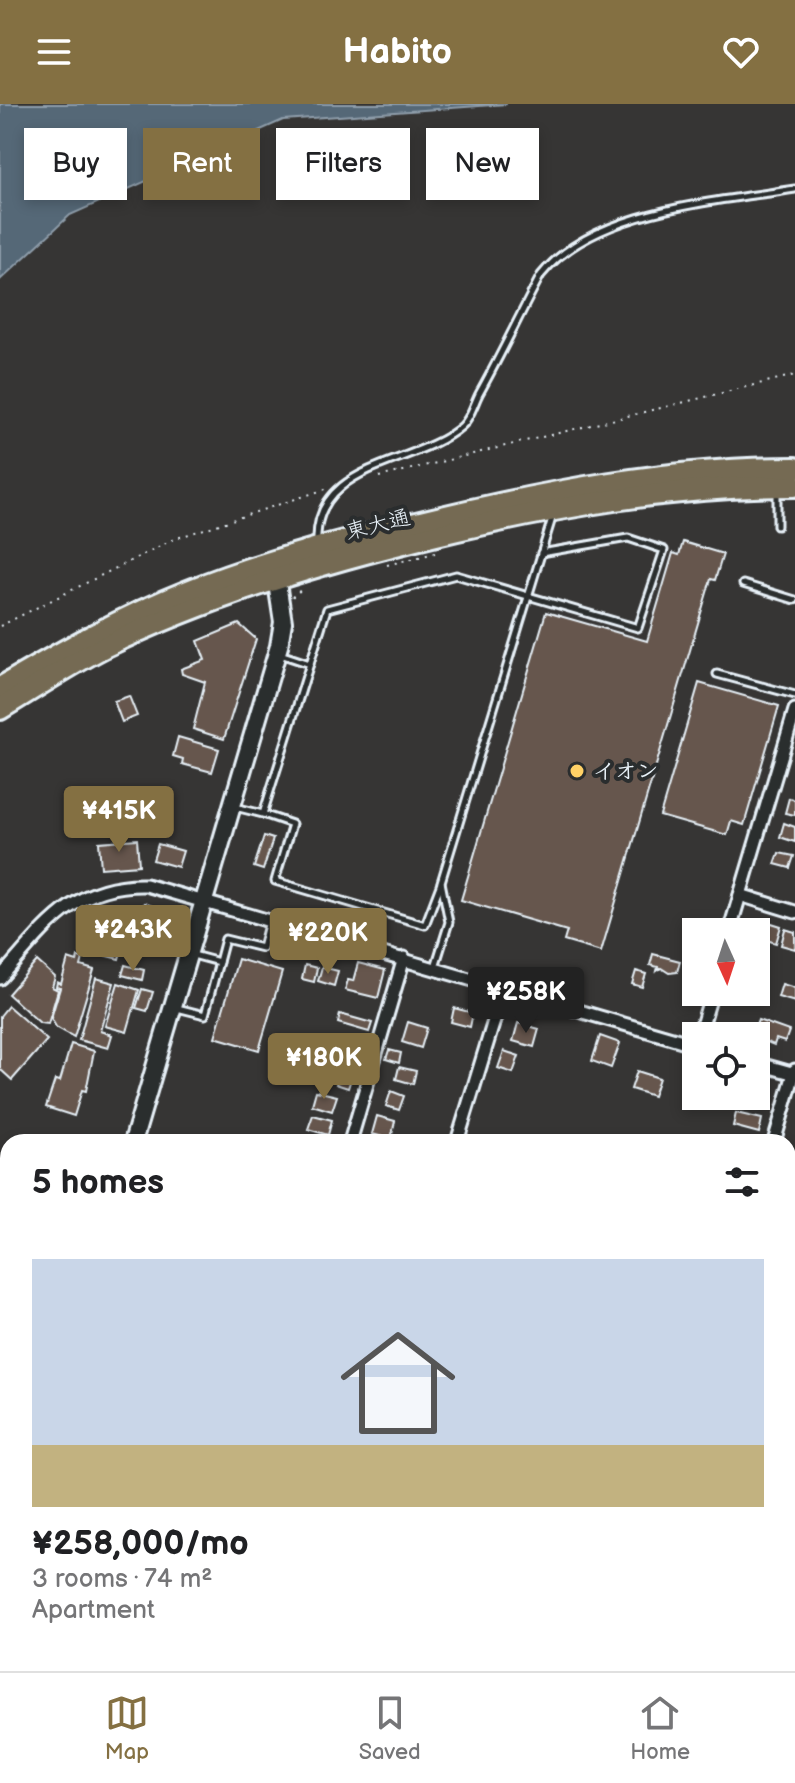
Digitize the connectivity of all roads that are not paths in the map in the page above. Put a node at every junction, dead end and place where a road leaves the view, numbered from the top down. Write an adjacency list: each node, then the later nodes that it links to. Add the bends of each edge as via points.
1 (795, 189): 6 (lane, via 654,215 602,230 556,257 541,275 464,425 347,483 316,520)
2 (795, 468): 6 (highway, 東大通, via 608,481)
3 (786, 486): 4 (highway, 東大通, via 611,499); 5 (lane)
4 (554, 510): 7 (lane); 8 (highway, 東大通)
5 (777, 526)
6 (317, 548): 8 (highway, 東大通)
7 (541, 553): 10 (lane); 10 (lane, via 628,538 664,550 638,628)
8 (275, 570): 12 (street, via 283,622); 15 (highway, 東大通, via 187,591 95,633); 17 (highway, 東大通, via 103,648)
9 (743, 584): 11 (lane)
10 (529, 596): 13 (lane, via 456,575 327,609); 21 (lane)
11 (795, 600)
12 (277, 653): 13 (lane); 19 (street)
13 (310, 664): 20 (lane)
14 (717, 674): 16 (lane)
15 (0, 688)
16 (795, 695)
17 (0, 709)
18 (795, 710): 22 (street)
19 (232, 806): 20 (lane); 23 (street)
20 (263, 814): 21 (lane, via 292,824 275,881 425,925)
21 (441, 882): 30 (lane, via 449,922)
22 (740, 895): 24 (street); 25 (street)
23 (203, 901): 26 (street); 27 (street); 31 (street, via 146,885 97,890 62,910)
24 (795, 912)
25 (733, 918)
26 (269, 920): 28 (street); 29 (lane, via 262,948 225,939)
27 (188, 954): 29 (lane); 33 (street)
28 (404, 958): 30 (street); 38 (street)
29 (219, 962): 33 (lane, via 205,1015)
30 (435, 967): 32 (street)
31 (0, 978)
32 (504, 988): 34 (street); 39 (street)
33 (173, 1006): 37 (street)
34 (682, 1041)
35 (770, 1067): 36 (street)
36 (795, 1073): 40 (street)
37 (135, 1134)
38 (352, 1134)
39 (459, 1134)
40 (776, 1134)

